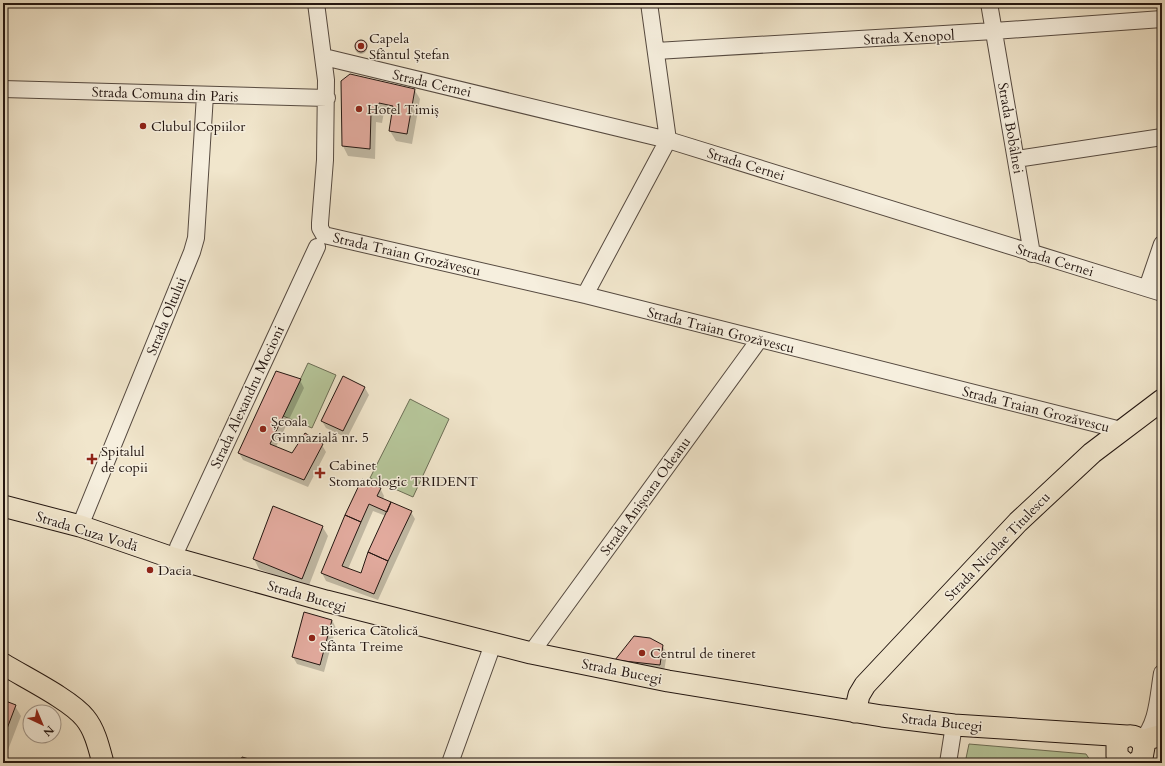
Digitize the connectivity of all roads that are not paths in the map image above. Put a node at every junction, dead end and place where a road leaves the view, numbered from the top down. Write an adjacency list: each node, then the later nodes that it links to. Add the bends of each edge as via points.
1 (316, 3): 7 (street, Strada Alexandru Mocioni)
2 (648, 3): 6 (street)
3 (989, 3): 5 (street, Strada Bobâlnei)
4 (1162, 19): 5 (street, Strada Xenopol)
5 (994, 32): 6 (street, Strada Xenopol); 13 (street, Strada Bobâlnei)
6 (656, 52): 12 (street)
7 (324, 56): 10 (street, Strada Alexandru Mocioni); 12 (street, Strada Cernei)
8 (3, 89): 9 (street, Strada Comuna din Paris)
9 (205, 95): 10 (street, Strada Comuna din Paris); 23 (street, Strada Oltului, via 196,238 192,252)
10 (327, 98): 14 (street, Strada Alexandru Mocioni)
11 (1162, 137): 13 (street)
12 (668, 140): 16 (street, Strada Cernei); 18 (street)
13 (1016, 160): 16 (street, Strada Bobâlnei)
14 (319, 240): 18 (street, Strada Traian Grozăvescu); 24 (street, Strada Alexandru Mocioni)
15 (1162, 244): 17 (street)
16 (1032, 254): 17 (street, Strada Cernei)
17 (1155, 290)
18 (585, 295): 19 (street, Strada Traian Grozăvescu)
19 (759, 340): 21 (street, Strada Traian Grozăvescu); 26 (street, Strada Anișoara Odeanu)
20 (1162, 400): 21 (main road, Strada Nicolae Titulescu)
21 (1121, 430): 29 (main road, Strada Nicolae Titulescu, via 1092,453 1007,534 865,685 859,695)
22 (3, 506): 23 (main road, Strada Cuza Vodă)
23 (80, 526): 24 (main road, Strada Cuza Vodă)
24 (174, 552): 25 (main road, Strada Bucegi, via 326,602)
25 (493, 644): 26 (main road, Strada Bucegi); 34 (street)
26 (531, 653): 29 (main road, Strada Bucegi, via 668,681)
27 (3, 664): 33 (main road, via 72,706 85,718 94,734)
28 (1162, 674): 32 (street, via 1153,723)
29 (855, 712): 30 (main road, Strada Bucegi)
30 (954, 725): 32 (main road, Strada Bucegi, via 1084,734); 35 (street)
31 (1162, 735): 32 (main road, Strada Bucegi)
32 (1135, 755)
33 (103, 763)
34 (450, 763)
35 (948, 763)

